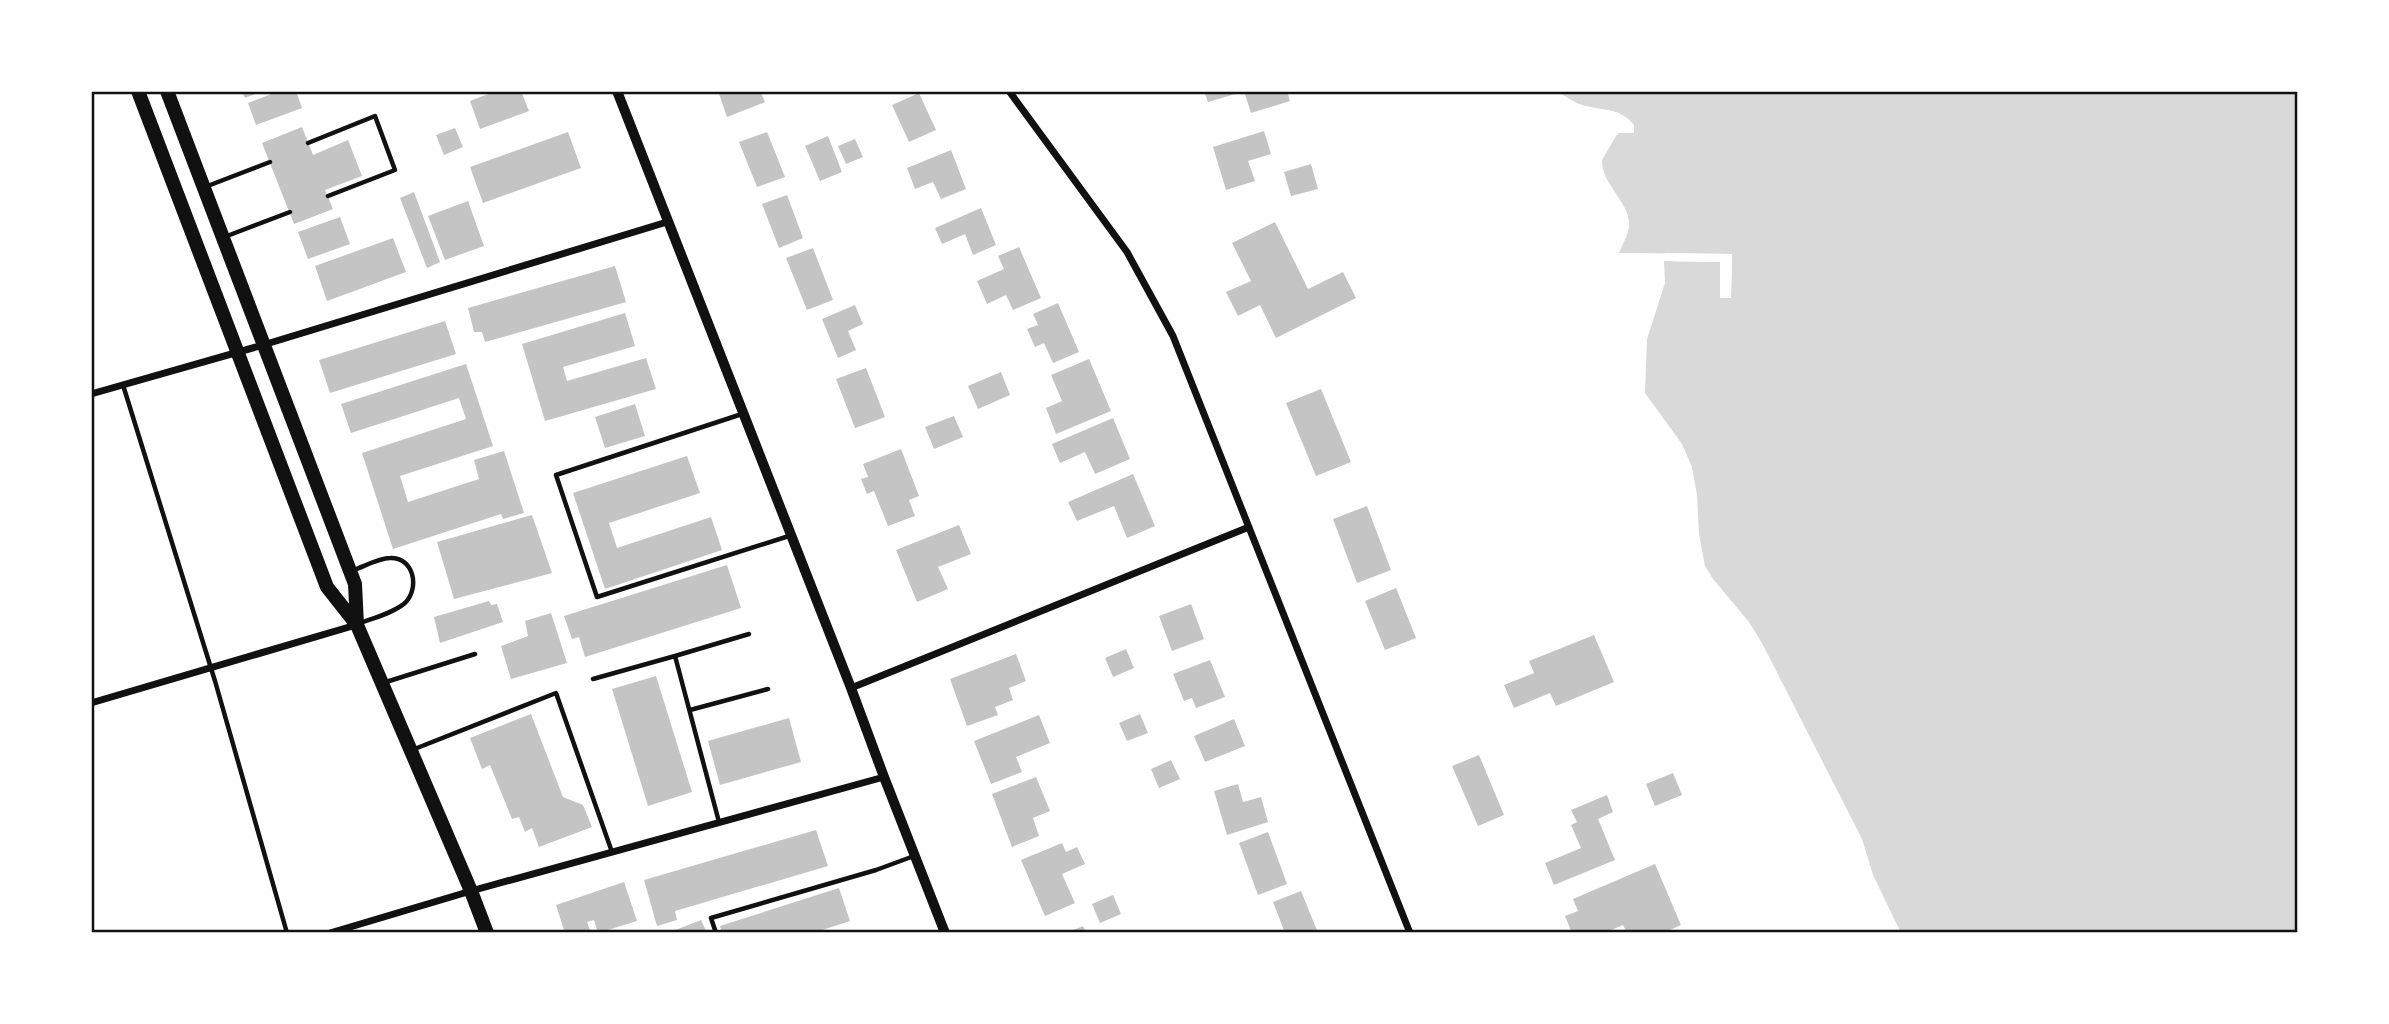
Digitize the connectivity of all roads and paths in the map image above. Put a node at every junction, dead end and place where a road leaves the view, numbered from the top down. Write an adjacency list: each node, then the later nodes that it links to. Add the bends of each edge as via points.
1 (138, 91): 13 (main road)
2 (167, 91): 7 (main road)
3 (617, 91): 10 (street)
4 (1009, 91): 17 (street, via 1127,252 1172,335)
5 (308, 143): 8 (lane, via 375,116 394,170)
6 (270, 162): 7 (lane)
7 (203, 187): 11 (main road)
8 (328, 197)
9 (290, 212): 11 (lane)
10 (667, 222): 12 (street); 16 (street)
11 (223, 238): 12 (main road)
12 (263, 345): 13 (street); 19 (main road)
13 (237, 352): 14 (street); 20 (main road, via 327,587)
14 (122, 385): 15 (street); 24 (lane)
15 (91, 394)
16 (743, 414): 18 (street); 18 (lane, via 556,475 597,597)
17 (1249, 527): 27 (street); 42 (street)
18 (791, 536): 27 (street)
19 (350, 572): 20 (main road); 20 (lane, via 397,558 408,566 414,579 405,602)
20 (357, 625): 24 (street); 26 (main road)
21 (749, 634): 23 (lane)
22 (475, 654): 26 (lane)
23 (675, 656): 25 (lane); 30 (lane)
24 (211, 668): 29 (street); 37 (lane)
25 (593, 679)
26 (382, 683): 31 (main road)
27 (851, 688): 32 (street)
28 (768, 689): 30 (lane)
29 (91, 703)
30 (690, 710): 33 (lane)
31 (411, 750): 34 (lane, via 556,693); 36 (main road)
32 (884, 777): 33 (street); 35 (street)
33 (720, 822): 34 (street)
34 (612, 852): 36 (street)
35 (915, 856): 40 (lane, via 711,918); 41 (street)
36 (471, 891): 38 (street); 39 (main road)
37 (287, 933)
38 (330, 933)
39 (487, 933)
40 (716, 933)
41 (945, 933)
42 (1410, 933)

